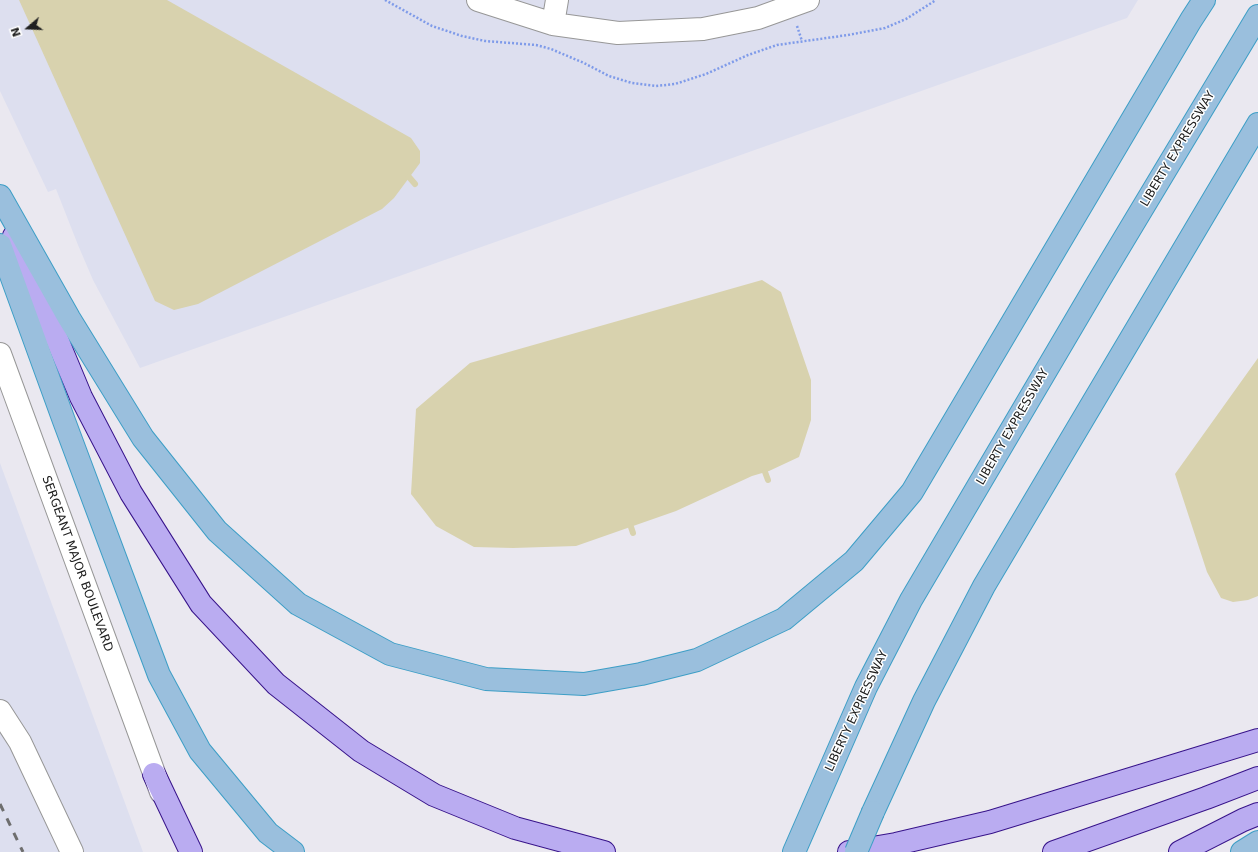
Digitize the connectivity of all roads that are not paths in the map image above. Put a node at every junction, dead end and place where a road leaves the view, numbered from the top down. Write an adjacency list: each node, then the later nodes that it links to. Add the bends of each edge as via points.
1 (478, 0): 6 (street)
2 (557, 0): 6 (street)
3 (808, 0): 6 (street, via 758,18 703,29 618,33)
4 (1204, 0): 8 (highway, via 912,492 854,561 784,619 697,660 641,674 584,684 486,679 390,654 298,604 217,531 143,438 69,318)
5 (1258, 16): 23 (highway, LIBERTY EXPRESSWAY, via 911,600 866,687)
6 (553, 24)
7 (1258, 124): 25 (highway, bridge, via 984,586 924,700)
8 (0, 196)
9 (0, 203): 22 (main road, via 81,397 131,493 201,604 276,684 361,751 434,795 516,828)
10 (0, 245): 21 (highway, via 159,675 200,751 268,833)
11 (0, 354): 14 (street, SERGEANT MAJOR BOULEVARD)
12 (0, 711): 18 (street, via 20,742)
13 (1258, 740): 24 (main road, via 990,822)
14 (154, 774): 19 (street, SERGEANT MAJOR BOULEVARD); 20 (main road)
15 (1258, 778): 26 (main road)
16 (1258, 814): 27 (main road)
17 (1258, 842): 28 (highway)
18 (72, 852)
19 (182, 852)
20 (191, 852)
21 (293, 852)
22 (604, 852)
23 (794, 852)
24 (849, 852)
25 (856, 852)
26 (1054, 852)
27 (1180, 852)
28 (1242, 852)

